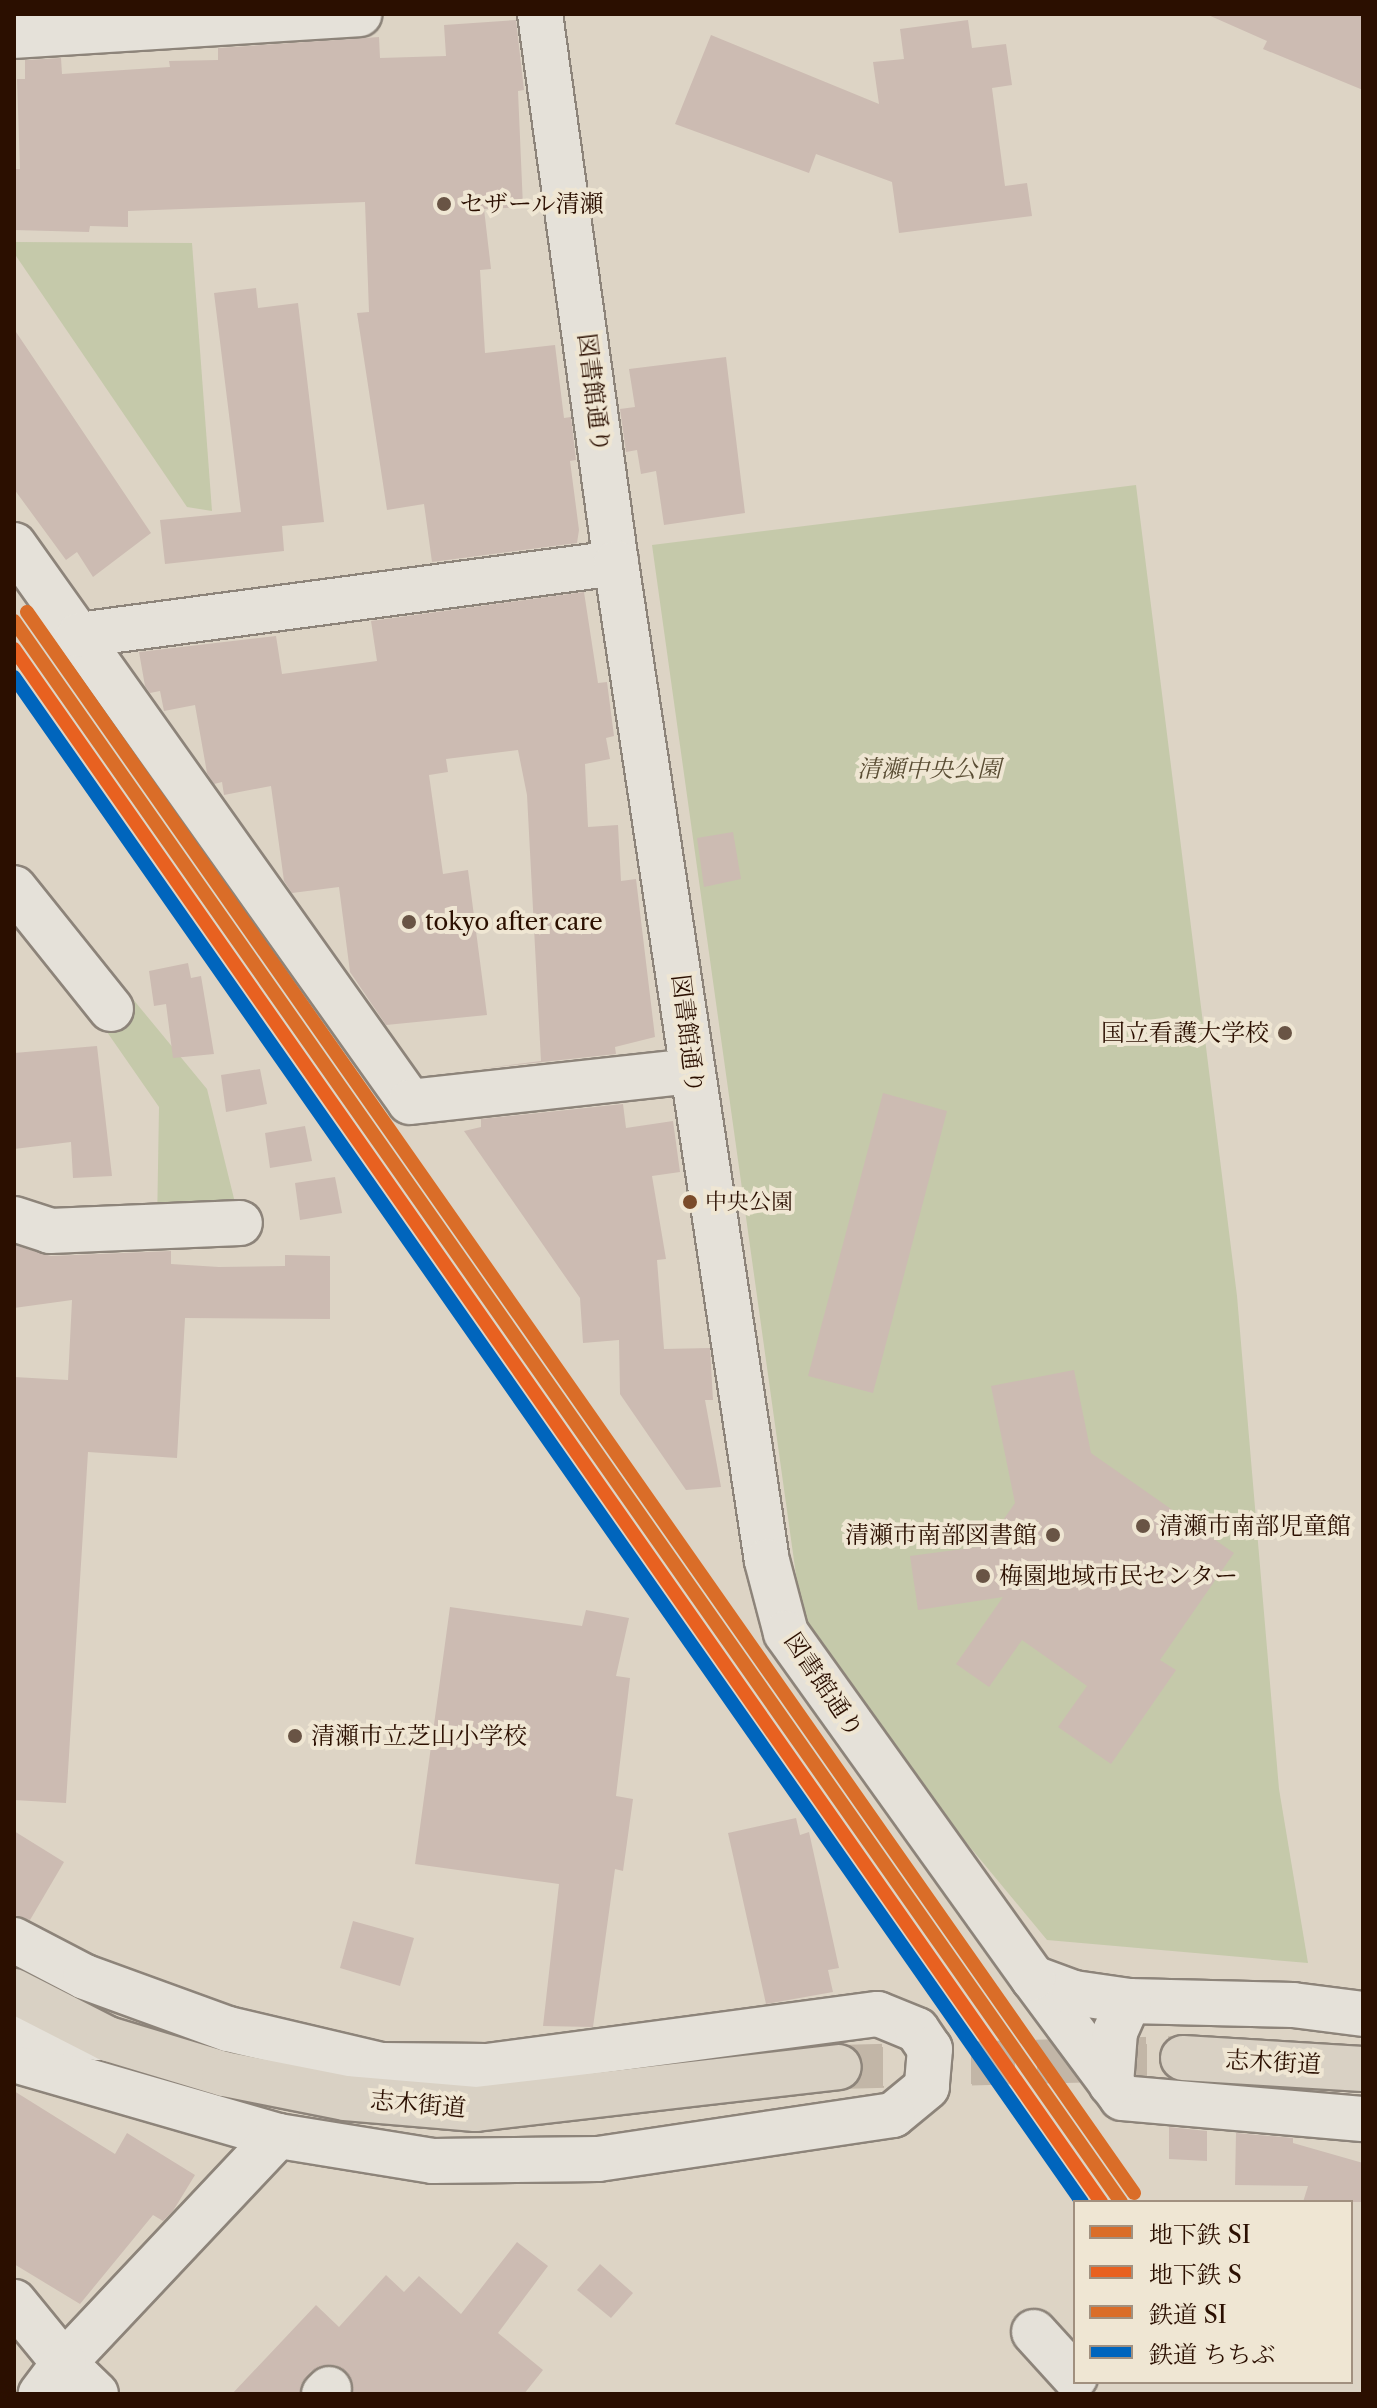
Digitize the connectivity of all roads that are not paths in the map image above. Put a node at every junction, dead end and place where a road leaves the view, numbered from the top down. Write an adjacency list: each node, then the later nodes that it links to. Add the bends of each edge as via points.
1 (359, 14): 3 (street)
2 (540, 14): 5 (street, 図書館通り)
3 (14, 36)
4 (14, 545): 6 (street)
5 (616, 563): 6 (street); 9 (street, 図書館通り, via 676,937)
6 (79, 635): 9 (street, via 410,1102)
7 (14, 888): 8 (street)
8 (111, 1009)
9 (691, 1071): 13 (street, 図書館通り, via 767,1561 786,1633)
10 (14, 1219): 11 (street, via 50,1231)
11 (240, 1223)
12 (14, 1940): 25 (street, via 85,1977 228,2029 382,2065 487,2066 878,2014 917,2030 930,2049 927,2087 893,2115 598,2159 433,2161)
13 (1033, 1978): 15 (street, via 1074,1993); 23 (street, 図書館通り)
14 (14, 1991): 18 (main road, 志木街道)
15 (1129, 2001): 16 (street, via 1293,2005); 23 (street, via 1115,2032)
16 (1363, 2014)
17 (14, 2024): 18 (street)
18 (108, 2039): 21 (main road, 志木街道, via 224,2074 345,2098 476,2109)
19 (1183, 2058): 22 (main road, 志木街道)
20 (14, 2060): 25 (street)
21 (839, 2067)
22 (1363, 2069)
23 (1111, 2084): 24 (street, via 1122,2098)
24 (1363, 2119)
25 (278, 2136): 29 (street)
26 (14, 2302): 29 (street)
27 (1034, 2332): 28 (street)
28 (1073, 2375)
29 (52, 2378): 30 (street)
30 (96, 2394)

